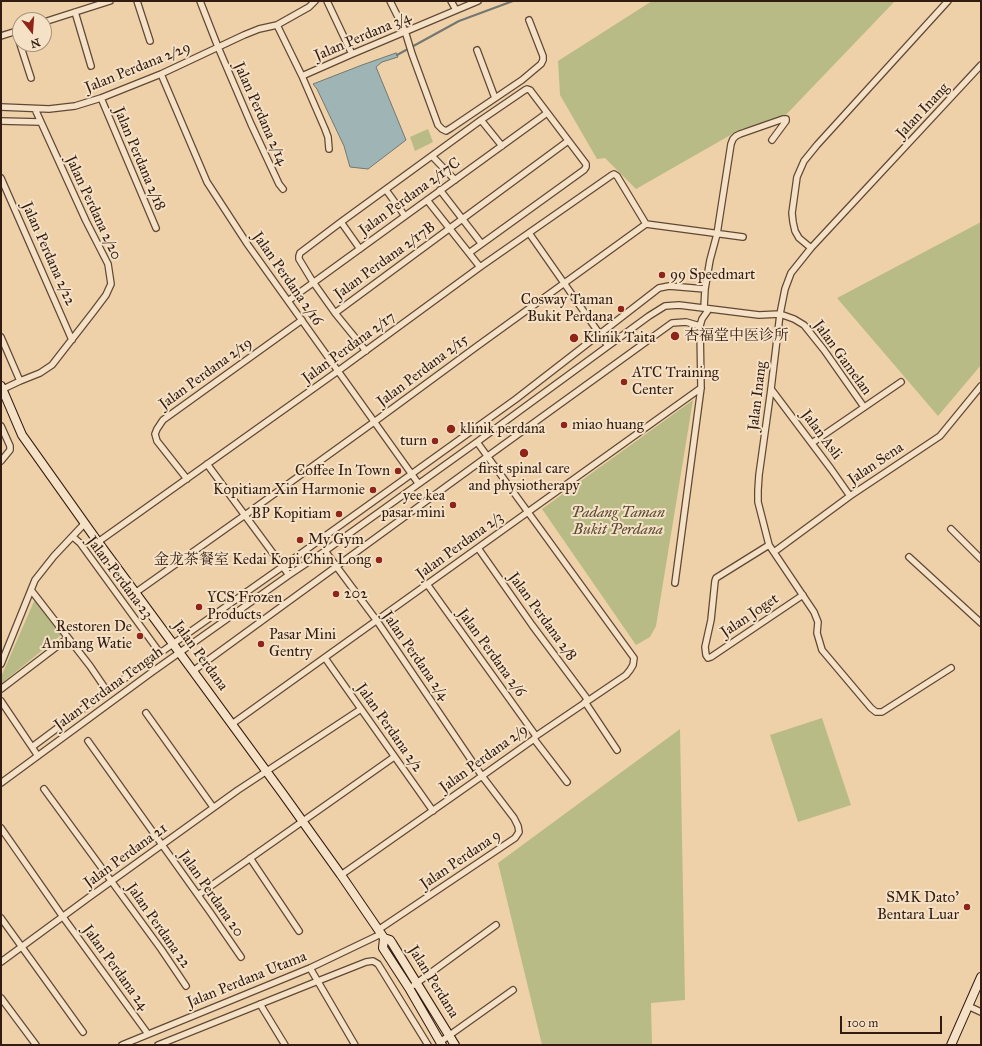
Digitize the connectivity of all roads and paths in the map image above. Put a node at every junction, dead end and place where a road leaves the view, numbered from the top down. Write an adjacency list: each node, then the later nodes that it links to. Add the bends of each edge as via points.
1 (110, 1): 11 (street)
2 (137, 1): 18 (street)
3 (200, 1): 19 (street, Jalan Perdana 2/14)
4 (315, 1): 14 (street)
5 (327, 1): 22 (street)
6 (390, 1): 15 (street)
7 (451, 1): 10 (street)
8 (478, 1): 10 (street, Jalan Perdana 3/4)
9 (948, 1): 57 (street, via 804,161 797,178 793,222 799,238)
10 (456, 10): 15 (street, Jalan Perdana 3/4)
11 (75, 12): 12 (street); 23 (street)
12 (52, 19)
13 (529, 20): 29 (street, via 543,60)
14 (277, 25): 19 (street, Jalan Perdana 2/29, via 259,29); 26 (street)
15 (405, 31): 22 (street, Jalan Perdana 3/4); 29 (street, via 438,125 442,129 451,128)
16 (12, 33): 17 (street)
17 (1, 36)
18 (150, 41)
19 (218, 47): 25 (street, Jalan Perdana 2/29); 43 (street, Jalan Perdana 2/14)
20 (477, 50): 29 (street)
21 (23, 52): 27 (street)
22 (352, 54): 26 (street, Jalan Perdana 3/4)
23 (91, 66)
24 (981, 66): 57 (street, Jalan Inang)
25 (161, 74): 28 (street, Jalan Perdana 2/29); 64 (street, Jalan Perdana 2/16, via 207,182)
26 (302, 76): 39 (street, via 328,137)
27 (31, 78)
28 (100, 98): 31 (street, Jalan Perdana 2/29, via 75,106); 51 (street, Jalan Perdana 2/18)
29 (495, 98)
30 (1, 107): 31 (street, Jalan Perdana 2/29)
31 (35, 108): 35 (street, Jalan Perdana 2/20)
32 (547, 113): 33 (street, via 527,89); 37 (street); 38 (street, Jalan Perdana 2/17C)
33 (481, 120): 38 (street); 40 (street)
34 (1, 122): 35 (street)
35 (40, 122): 72 (street, Jalan Perdana 2/20, via 108,264 110,275 111,284 106,295)
36 (772, 140): 54 (street, via 786,118 740,134 733,139)
37 (568, 141): 48 (street, Jalan Perdana 2/17B); 56 (street, via 586,164 584,170)
38 (502, 146): 42 (street, Jalan Perdana 2/17C)
39 (329, 149)
40 (432, 156): 42 (street); 44 (street)
41 (1, 178): 72 (street, Jalan Perdana 2/22)
42 (455, 180): 45 (street, Jalan Perdana 2/17C)
43 (283, 189)
44 (386, 190): 47 (street); 49 (street)
45 (440, 190): 46 (street, Jalan Perdana 2/17C); 48 (street)
46 (427, 200): 47 (street, Jalan Perdana 2/17C); 52 (street)
47 (405, 216): 58 (street, Jalan Perdana 2/17C)
48 (462, 219): 52 (street, Jalan Perdana 2/17B); 56 (street)
49 (341, 222): 58 (street); 61 (street, via 300,253 299,259)
50 (646, 224): 53 (street, Jalan Perdana 2/17, via 614,174); 54 (street); 62 (street, Jalan Perdana 2/15)
51 (156, 228)
52 (449, 228): 59 (street); 66 (street, Jalan Perdana 2/17B)
53 (529, 233): 60 (street, Jalan Perdana 2/17); 62 (street)
54 (717, 234): 55 (street); 63 (street)
55 (743, 236)
56 (481, 243): 59 (street)
57 (811, 248): 67 (street, Jalan Inang, via 791,273)
58 (360, 249): 61 (street, Jalan Perdana 2/17C)
59 (469, 253): 60 (street)
60 (480, 267): 74 (street, Jalan Perdana 2/17)
61 (314, 282): 64 (street, Jalan Perdana 2/17C); 66 (street)
62 (564, 283): 70 (street); 83 (street, Jalan Perdana 2/15)
63 (705, 289): 65 (street); 70 (street, via 670,286 659,288)
64 (288, 300): 68 (street, Jalan Perdana 2/16)
65 (707, 309): 67 (street, Jalan Perdana Tengah, via 759,315); 69 (street); 73 (street, Jalan Perdana Tengah, via 665,306)
66 (335, 313): 74 (street)
67 (780, 314): 81 (street, Jalan Inang); 82 (street, Jalan Gamelan, via 804,325)
68 (302, 320): 75 (street, Jalan Perdana 2/16); 91 (street, Jalan Perdana 2/19, via 163,420 157,428 157,441)
69 (700, 326): 80 (street); 87 (street, via 686,322 672,323)
70 (600, 334): 73 (street); 90 (street, via 516,399)
71 (1, 337): 76 (street)
72 (72, 340): 76 (street, Jalan Perdana 2/20, via 52,365)
73 (608, 346): 85 (street, Jalan Perdana Tengah)
74 (366, 351): 75 (street, Jalan Perdana 2/17)
75 (338, 371): 83 (street, Jalan Perdana 2/16); 89 (street, Jalan Perdana 2/17)
76 (20, 381): 79 (street, Jalan Perdana 2/20)
77 (901, 382): 82 (street)
78 (981, 386): 93 (street, Jalan Sena, via 940,436)
79 (1, 388): 96 (street, Jalan Perdana, via 22,435)
80 (701, 388): 94 (street, Jalan Perdana 2/3); 109 (street)
81 (771, 389): 86 (street, Jalan Asli); 100 (street, Jalan Inang, via 758,490 758,502)
82 (864, 408): 86 (street)
83 (374, 422): 90 (street, Jalan Perdana 2/16); 95 (street, Jalan Perdana 2/15)
84 (1, 426): 88 (street, via 10,446 10,450)
85 (477, 442): 87 (street); 92 (street, Jalan Perdana Tengah)
86 (812, 443): 93 (street, Jalan Asli)
87 (488, 456): 94 (street); 107 (street)
88 (1, 461)
89 (208, 464): 91 (street, Jalan Perdana 2/17); 95 (street)
90 (411, 473): 92 (street, Jalan Perdana 2/16); 106 (street)
91 (187, 479): 99 (street, Jalan Perdana 2/17)
92 (418, 483): 102 (street, Jalan Perdana Tengah)
93 (850, 496): 103 (street, Jalan Sena)
94 (528, 512): 101 (street, Jalan Perdana 2/3); 127 (street, Jalan Perdana 2/9, via 634,658 633,665 626,675)
95 (245, 515): 106 (street); 112 (street, Jalan Perdana 2/15)
96 (85, 523): 98 (street); 99 (street, Jalan Perdana)
97 (951, 528): 105 (street)
98 (73, 537): 111 (street, via 43,569); 119 (street, Jalan Perdana 23)
99 (98, 542): 112 (street, Jalan Perdana)
100 (769, 545): 103 (street, Jalan Inang); 113 (street, Jalan Joget, via 716,578 705,647 708,658)
101 (478, 548): 110 (street, Jalan Perdana 2/3); 127 (street, Jalan Perdana 2/8)
102 (325, 551): 107 (street, Jalan Perdana 2/4); 108 (street, Jalan Perdana Tengah)
103 (774, 552): 113 (street, Jalan Inang)
104 (909, 557): 115 (street)
105 (981, 559)
106 (282, 567): 108 (street); 117 (street)
107 (336, 567): 114 (street, Jalan Perdana 2/4); 123 (street)
108 (289, 575): 118 (street, Jalan Perdana Tengah)
109 (675, 583)
110 (427, 584): 114 (street, Jalan Perdana 2/3); 131 (street, Jalan Perdana 2/6)
111 (31, 590): 116 (street); 121 (street)
112 (135, 593): 117 (street, Jalan Perdana)
113 (803, 595): 122 (street, Jalan Inang, via 818,622 822,650 876,712 882,712)
114 (376, 621): 120 (street, Jalan Perdana 2/3); 138 (street, Jalan Perdana 2/4)
115 (981, 623)
116 (68, 638): 124 (street); 125 (street)
117 (173, 644): 118 (street, Jalan Perdana); 119 (street)
118 (180, 652): 123 (street, Jalan Perdana); 135 (street, Jalan Perdana Tengah)
119 (160, 653): 125 (street)
120 (325, 658): 128 (street, Jalan Perdana 2/2); 130 (street, Jalan Perdana 2/3)
121 (1, 664)
122 (951, 668)
123 (193, 670): 130 (street, Jalan Perdana)
124 (1, 689)
125 (107, 691): 133 (street)
126 (1, 701): 133 (street)
127 (586, 701): 131 (street, Jalan Perdana 2/9); 134 (street, Jalan Perdana 2/8)
128 (361, 709): 136 (street, Jalan Perdana 2/2); 137 (street, Jalan Perdana 21)
129 (146, 713): 142 (street)
130 (232, 724): 137 (street, Jalan Perdana)
131 (535, 737): 138 (street, Jalan Perdana 2/9); 139 (street, Jalan Perdana 2/6)
132 (88, 741): 146 (street, Jalan Perdana 20)
133 (32, 747): 135 (street)
134 (617, 750)
135 (38, 756): 140 (street, Jalan Perdana Tengah)
136 (394, 757): 143 (street, Jalan Perdana 2/2); 144 (street)
137 (266, 771): 142 (street, Jalan Perdana 21); 144 (street, Jalan Perdana)
138 (482, 776): 143 (street, Jalan Perdana 2/9); 155 (street, Jalan Perdana 9, via 516,822 519,832 515,838)
139 (567, 782)
140 (1, 784)
141 (44, 789): 149 (street, Jalan Perdana 22)
142 (213, 808): 146 (street, Jalan Perdana 21)
143 (433, 811): 148 (street, Jalan Perdana 2/9)
144 (302, 822): 147 (street); 148 (street, Jalan Perdana)
145 (1, 828): 151 (street, Jalan Perdana 24)
146 (162, 844): 149 (street, Jalan Perdana 21); 150 (street, Jalan Perdana 20)
147 (250, 858): 150 (street); 154 (street)
148 (341, 875): 155 (street, Jalan Perdana)
149 (111, 881): 151 (street, Jalan Perdana 21); 163 (street, Jalan Perdana 22)
150 (198, 895): 157 (street, Jalan Perdana 20)
151 (63, 916): 156 (street, Jalan Perdana 21); 171 (street, Jalan Perdana 24)
152 (1, 918): 156 (street)
153 (496, 925): 162 (street)
154 (298, 931)
155 (381, 934): 159 (street, Jalan Perdana Utama); 162 (street, Jalan Perdana, via 390,940); 164 (street, Jalan Perdana, via 383,948)
156 (21, 947): 158 (street, Jalan Perdana 21); 170 (street)
157 (241, 957)
158 (1, 962)
159 (310, 968): 161 (street); 171 (street, Jalan Perdana Utama)
160 (981, 977): 168 (street)
161 (318, 980): 167 (street); 178 (street); 179 (street, via 366,962 378,964)
162 (417, 983): 164 (street); 172 (street, Jalan Perdana)
163 (186, 986)
164 (409, 988): 173 (street, Jalan Perdana)
165 (513, 990): 172 (street)
166 (1, 998): 174 (street)
167 (260, 1004): 176 (street); 177 (street)
168 (968, 1006): 169 (street); 181 (street)
169 (981, 1012)
170 (83, 1032)
171 (148, 1034): 175 (street, Jalan Perdana Utama)
172 (449, 1035): 173 (street); 180 (street, Jalan Perdana)
173 (441, 1043)
174 (36, 1045)
175 (122, 1045)
176 (158, 1045)
177 (285, 1045)
178 (355, 1045)
179 (428, 1045)
180 (455, 1045)
181 (952, 1045)

